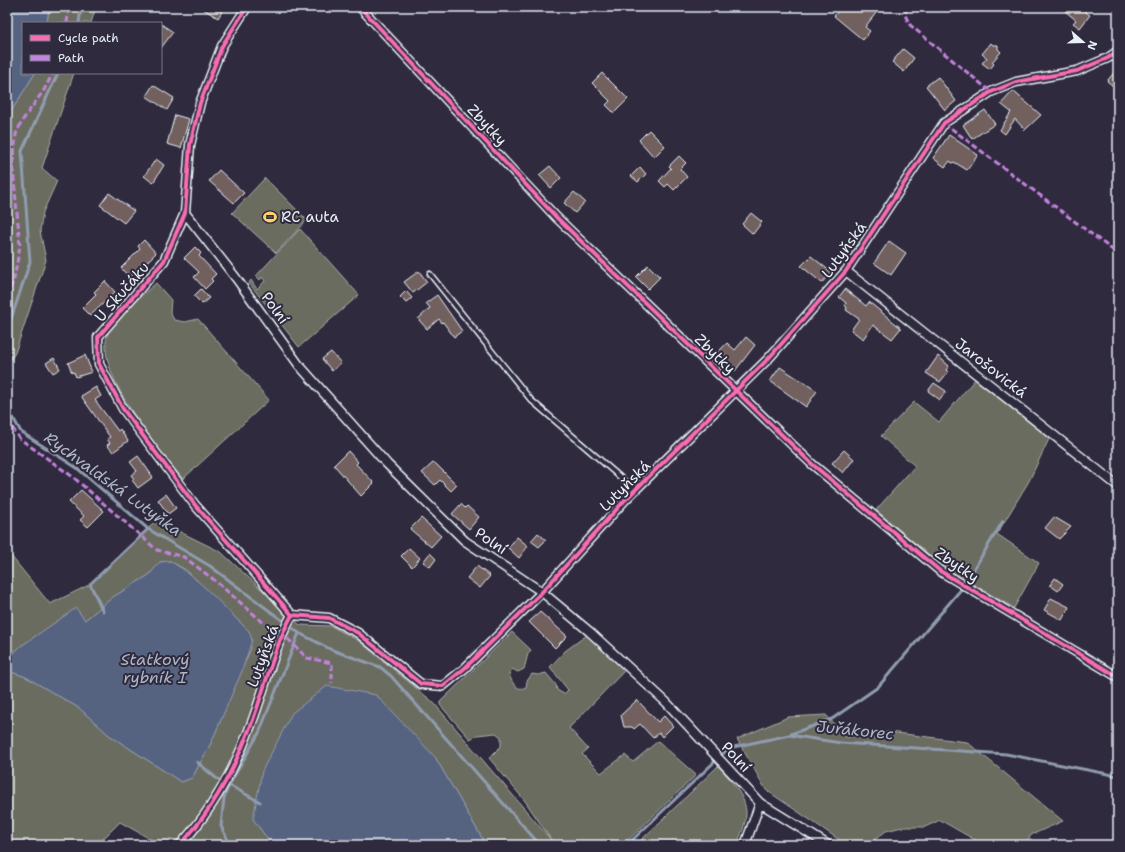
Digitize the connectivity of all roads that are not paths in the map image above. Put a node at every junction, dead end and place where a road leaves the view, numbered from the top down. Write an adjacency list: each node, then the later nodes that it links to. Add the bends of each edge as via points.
1 (247, 7): 4 (street, U Skučáku, via 222,46 200,103 190,146)
2 (360, 7): 7 (street, Zbytky, via 556,217)
3 (1118, 50): 5 (street, Lutyňská, via 1108,58 1077,71 1016,82 991,92 944,123)
4 (185, 213): 10 (street, Polní, via 299,365 387,464 465,541); 11 (street, U Skučáku, via 164,261 98,337 99,364 123,409 195,505)
5 (846, 271): 7 (street, Lutyňská); 8 (street, Jarošovická)
6 (430, 274): 9 (lane, via 531,400)
7 (737, 392): 9 (street, Lutyňská); 12 (street, Zbytky, via 812,464 940,571)
8 (1118, 486)
9 (636, 490): 10 (street, Lutyňská)
10 (542, 592): 11 (street, Lutyňská, via 465,668 443,686 421,684 358,633 329,618); 13 (street, Polní, via 666,702)
11 (292, 615): 14 (street, Lutyňská, via 282,633 251,726 227,775 195,829)
12 (1118, 677)
13 (760, 803): 15 (street); 16 (street, Polní)
14 (180, 845)
15 (745, 845)
16 (828, 845)

